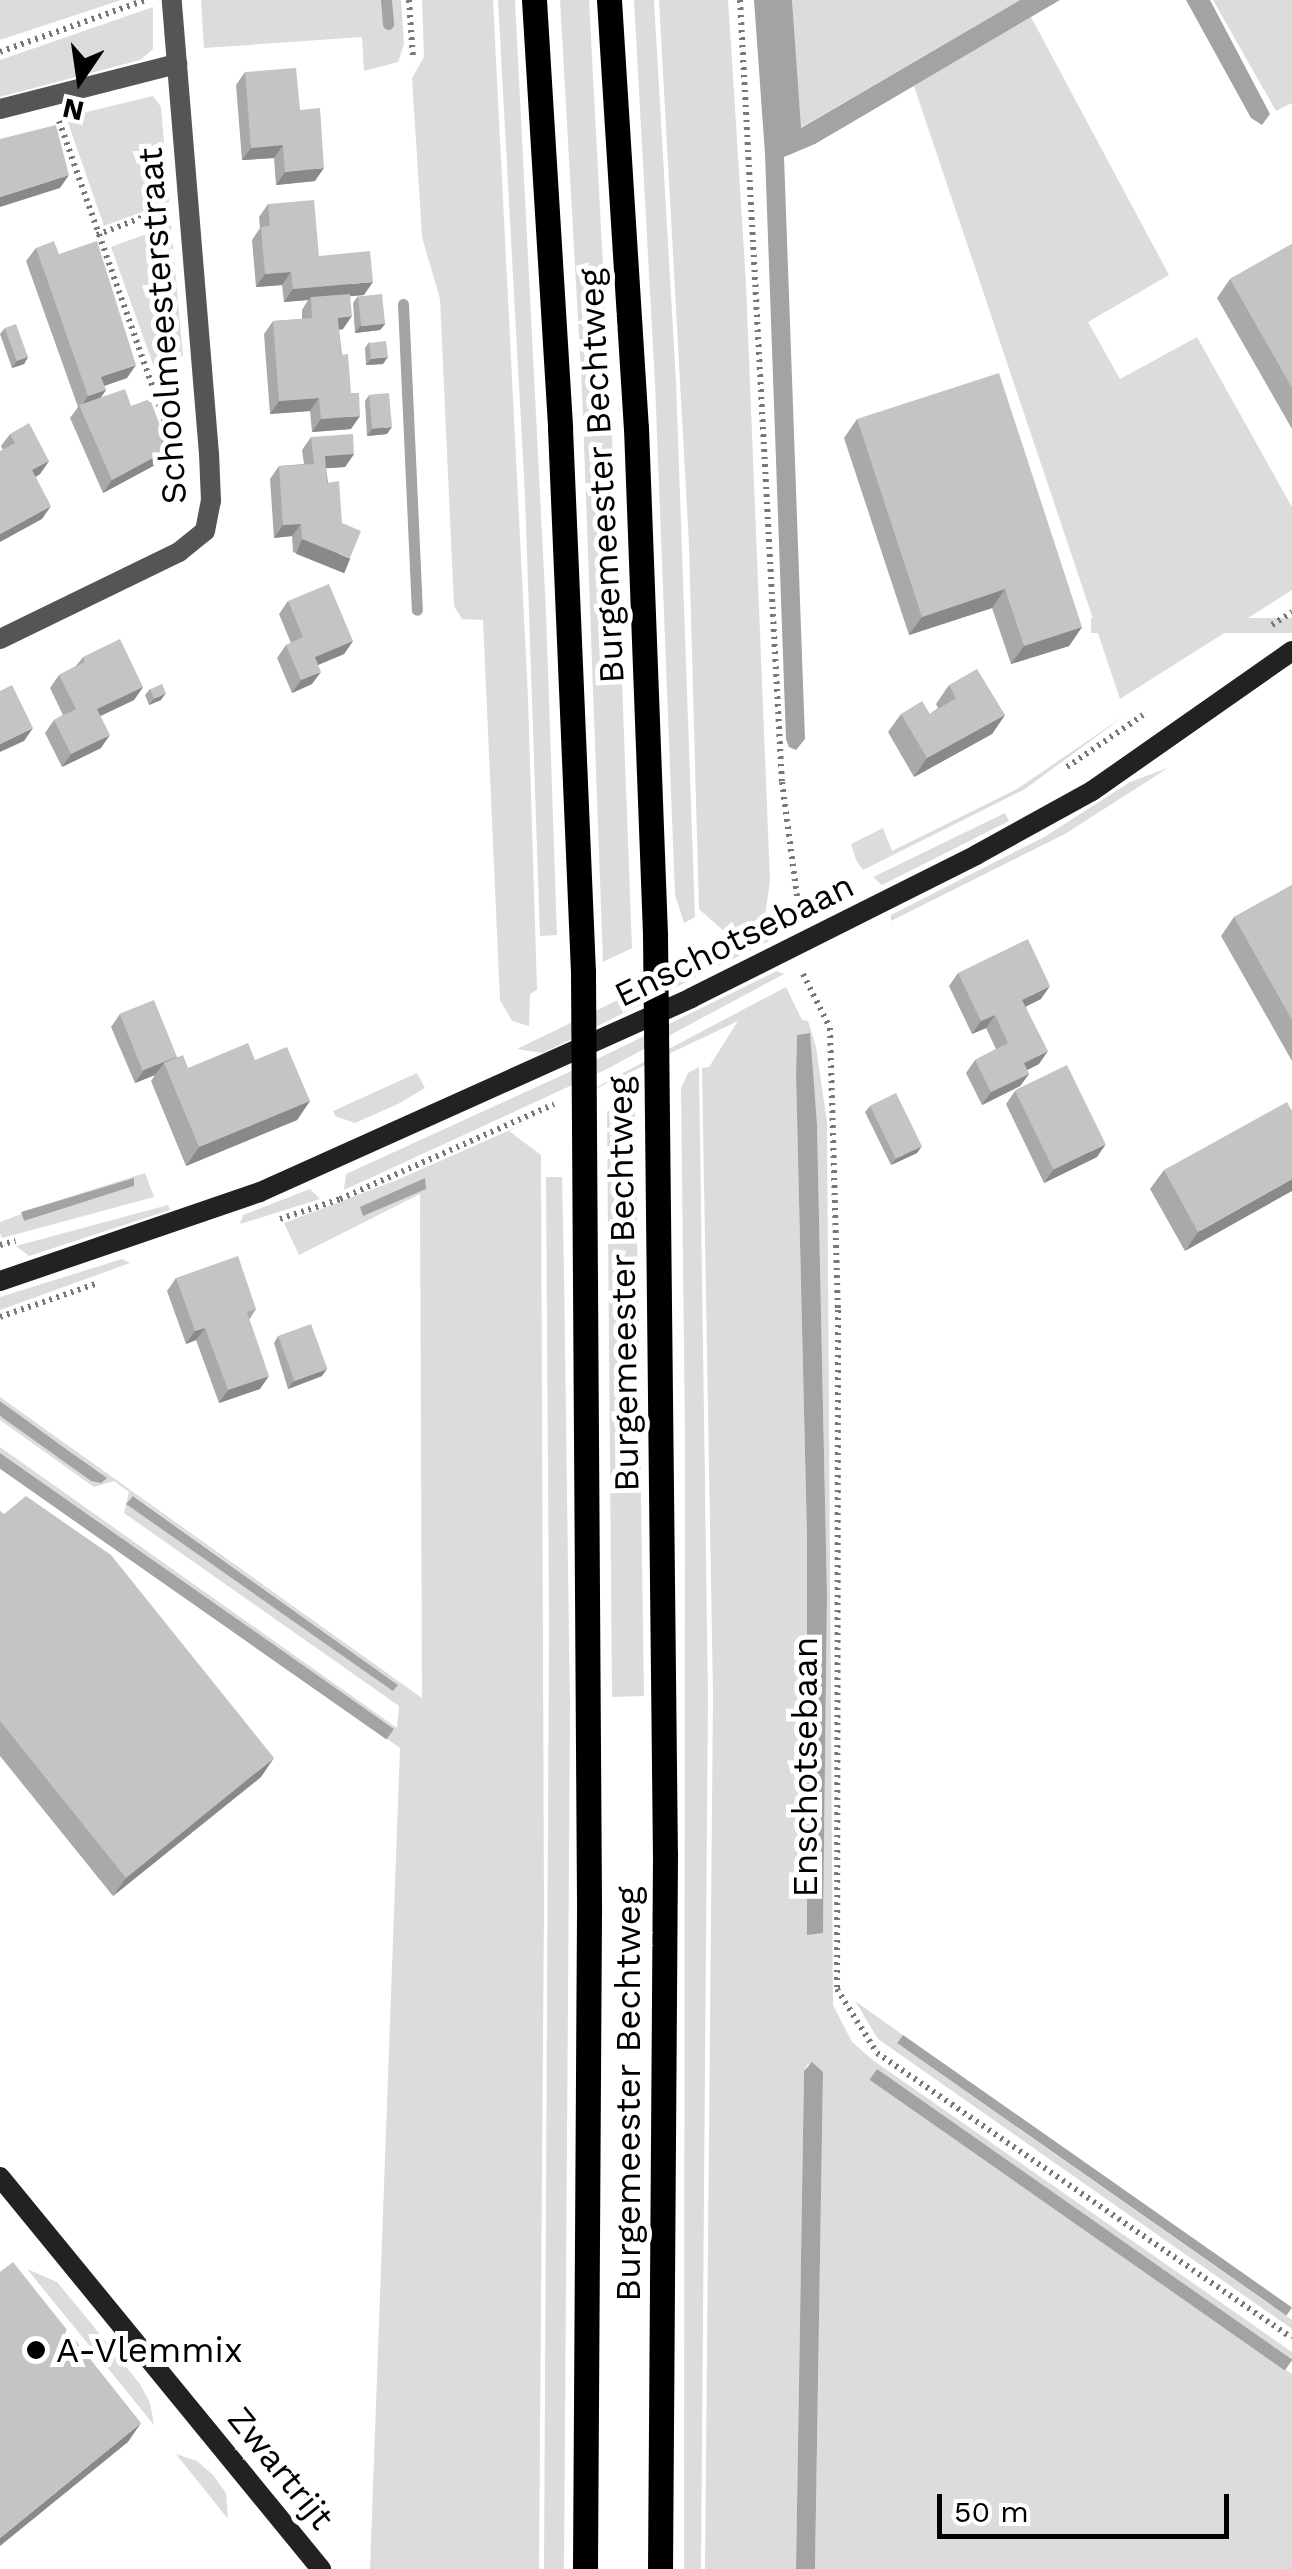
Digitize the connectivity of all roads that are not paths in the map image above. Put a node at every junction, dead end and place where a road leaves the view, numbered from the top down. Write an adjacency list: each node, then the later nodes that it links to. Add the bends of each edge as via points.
1 (172, 0): 4 (street, Schoolmeesterstraat)
2 (534, 0): 11 (main road, Burgemeester Bechtweg, via 583,974 590,1913)
3 (609, 0): 12 (main road, Burgemeester Bechtweg, via 636,428 655,935 665,1855)
4 (177, 64): 5 (street); 6 (street, Schoolmeesterstraat, via 210,470 206,531 179,552)
5 (0, 109)
6 (0, 639)
7 (1292, 651): 8 (street, Enschotsebaan, via 1092,791 594,1046 260,1192)
8 (3, 1274)
9 (0, 2176): 10 (street, Zwartrijt)
10 (321, 2569)
11 (585, 2569)
12 (660, 2569)

